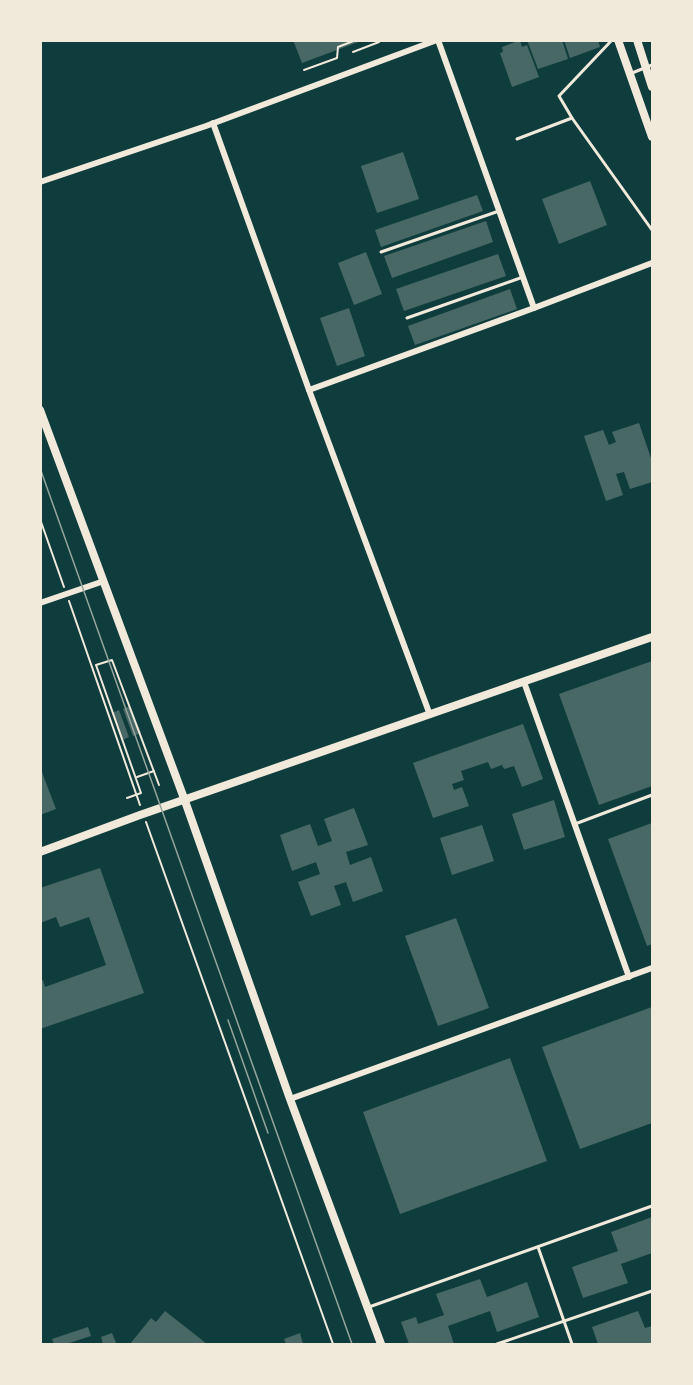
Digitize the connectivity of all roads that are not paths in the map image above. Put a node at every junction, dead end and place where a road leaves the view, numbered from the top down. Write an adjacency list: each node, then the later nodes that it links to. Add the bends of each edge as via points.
1 (438, 40): 9 (street); 13 (street)
2 (612, 40): 8 (lane, via 559,96)
3 (618, 40): 6 (main road)
4 (637, 40): 5 (main road)
5 (649, 67): 6 (lane); 7 (main road)
6 (630, 74): 10 (main road)
7 (652, 87)
8 (572, 118): 11 (lane); 14 (lane)
9 (213, 123): 12 (street); 20 (street)
10 (652, 137)
11 (517, 139)
12 (40, 182)
13 (499, 210): 15 (lane); 17 (street)
14 (652, 230)
15 (381, 252)
16 (652, 263): 18 (street)
17 (523, 277): 18 (street); 19 (lane)
18 (534, 308): 20 (street)
19 (406, 318)
20 (309, 390): 26 (street)
21 (40, 410): 22 (street)
22 (104, 581): 23 (street); 28 (street)
23 (40, 603)
24 (652, 637): 25 (street)
25 (524, 682): 26 (street); 29 (street)
26 (430, 715): 28 (street)
27 (652, 795): 29 (lane)
28 (185, 801): 30 (street); 33 (street)
29 (575, 824): 32 (street)
30 (40, 852)
31 (652, 968): 32 (street)
32 (629, 977): 33 (street)
33 (290, 1099): 37 (street)
34 (652, 1206): 35 (lane)
35 (538, 1247): 37 (lane); 38 (lane)
36 (652, 1291): 38 (lane)
37 (368, 1308): 39 (street)
38 (564, 1322): 40 (lane); 41 (lane)
39 (381, 1344)
40 (497, 1344)
41 (572, 1344)

